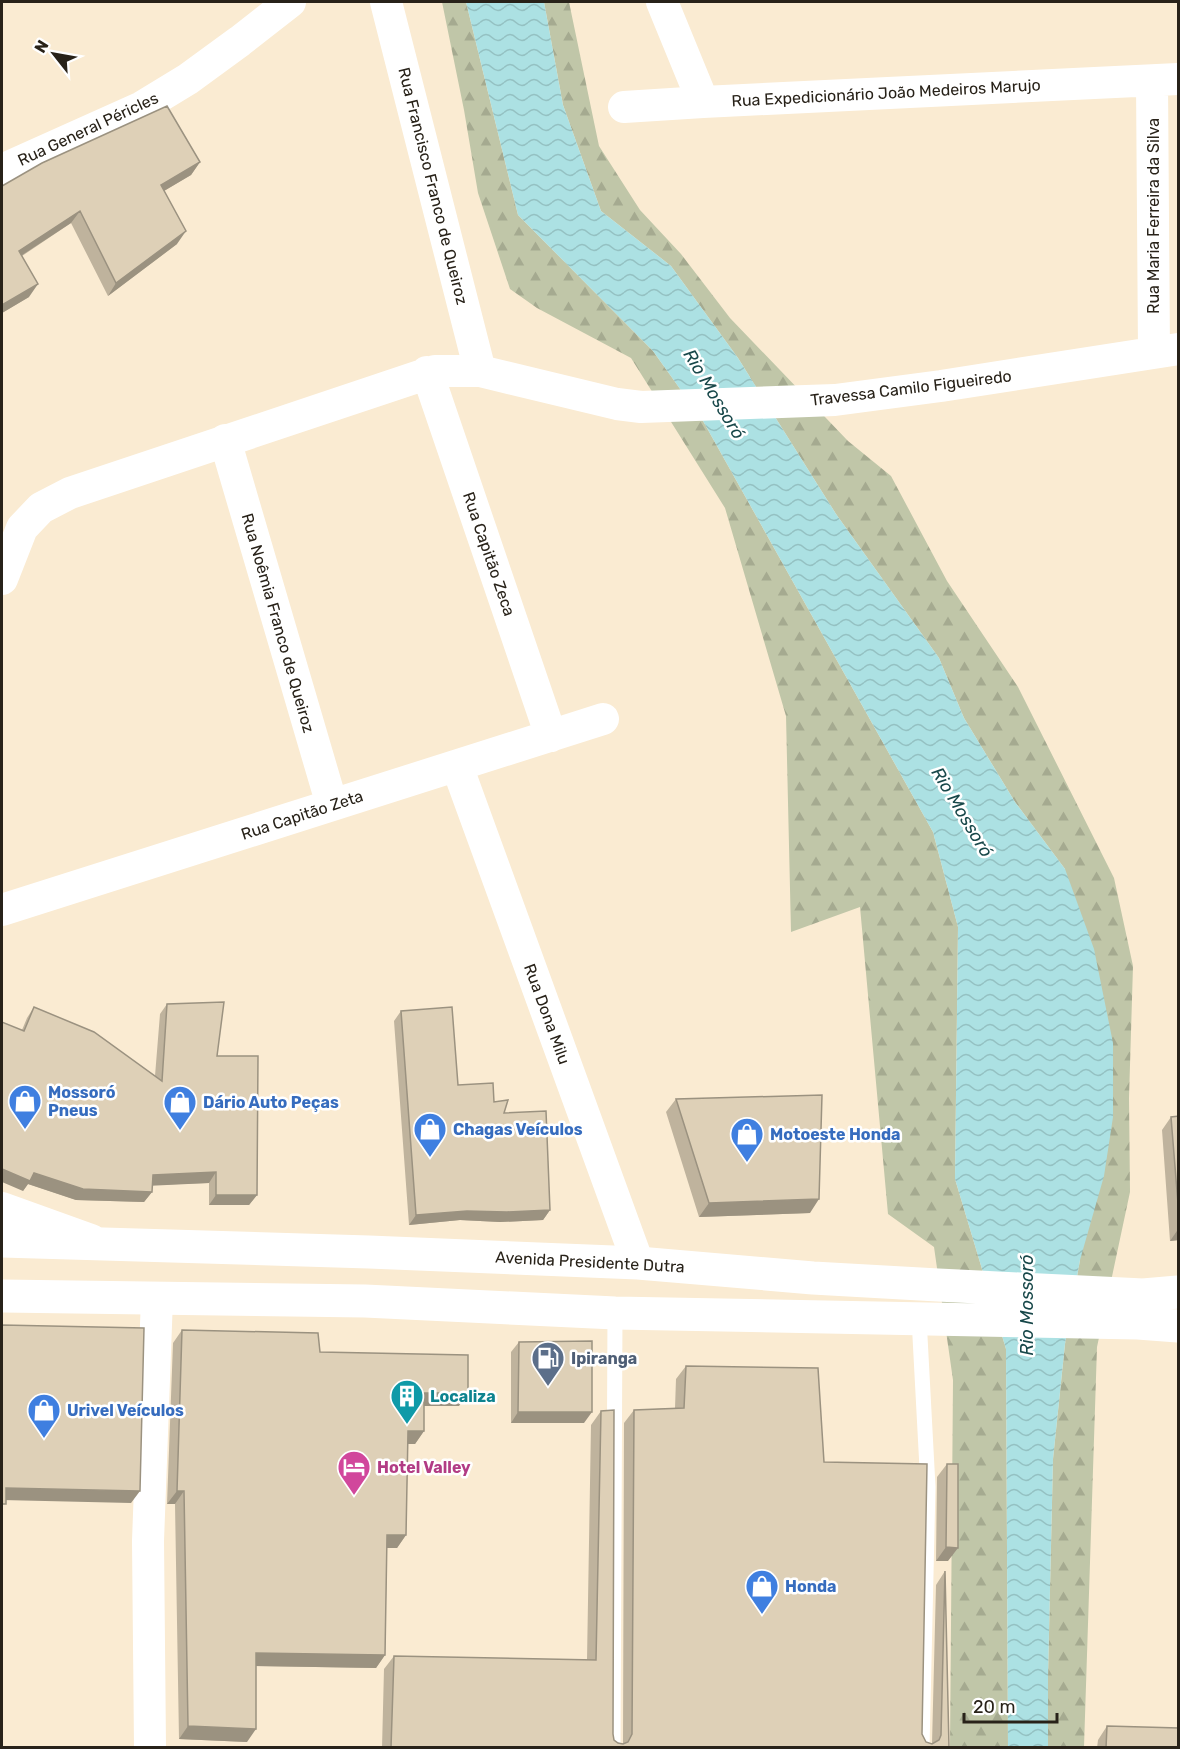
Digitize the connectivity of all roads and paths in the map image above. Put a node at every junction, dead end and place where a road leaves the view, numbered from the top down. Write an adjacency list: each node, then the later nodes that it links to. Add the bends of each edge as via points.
1 (290, 2): 7 (street, Rua General Péricles, via 188,79 142,106)
2 (386, 2): 9 (street, Rua Francisco Franco de Queiroz)
3 (662, 2): 5 (street)
4 (1166, 80): 5 (street, Rua Expedicionário João Medeiros Marujo); 8 (street, Rua Maria Ferreira da Silva)
5 (703, 102): 6 (street, Rua Expedicionário João Medeiros Marujo)
6 (624, 107)
7 (2, 170)
8 (1166, 350): 9 (street, Travessa Camilo Figueiredo, via 835,400 641,407)
9 (480, 371): 10 (street, Travessa Camilo Figueiredo)
10 (427, 372): 11 (street, Travessa Camilo Figueiredo); 14 (street, Rua Capitão Zeca)
11 (225, 440): 12 (street, Travessa Camilo Figueiredo, via 70,493 41,508 22,528); 16 (street, Rua Noêmia Franco de Queiroz)
12 (2, 579)
13 (603, 719): 14 (street, Rua Capitão Zeta)
14 (551, 736): 15 (street, Rua Capitão Zeta)
15 (457, 766): 16 (street, Rua Capitão Zeta); 22 (street, Rua Dona Milu)
16 (332, 805): 17 (street, Rua Capitão Zeta)
17 (2, 910)
18 (2, 1208): 20 (street)
19 (2, 1241): 20 (main road, Avenida Presidente Dutra)
20 (101, 1244): 21 (main road, Avenida Presidente Dutra)
21 (369, 1252): 22 (main road, Avenida Presidente Dutra); 26 (main road)
22 (638, 1263): 27 (main road, Avenida Presidente Dutra, via 938,1285)
23 (1179, 1292): 27 (main road, Avenida Presidente Dutra)
24 (2, 1296): 25 (main road, Avenida Presidente Dutra)
25 (157, 1298): 26 (main road, Avenida Presidente Dutra); 31 (street, via 148,1540)
26 (365, 1301): 28 (main road, Avenida Presidente Dutra)
27 (1140, 1309): 29 (main road, Avenida Presidente Dutra); 30 (main road, Avenida Presidente Dutra)
28 (615, 1313): 29 (main road, Avenida Presidente Dutra); 32 (lane)
29 (927, 1318): 33 (lane)
30 (1179, 1326)
31 (150, 1748)
32 (613, 1748)
33 (922, 1748)

